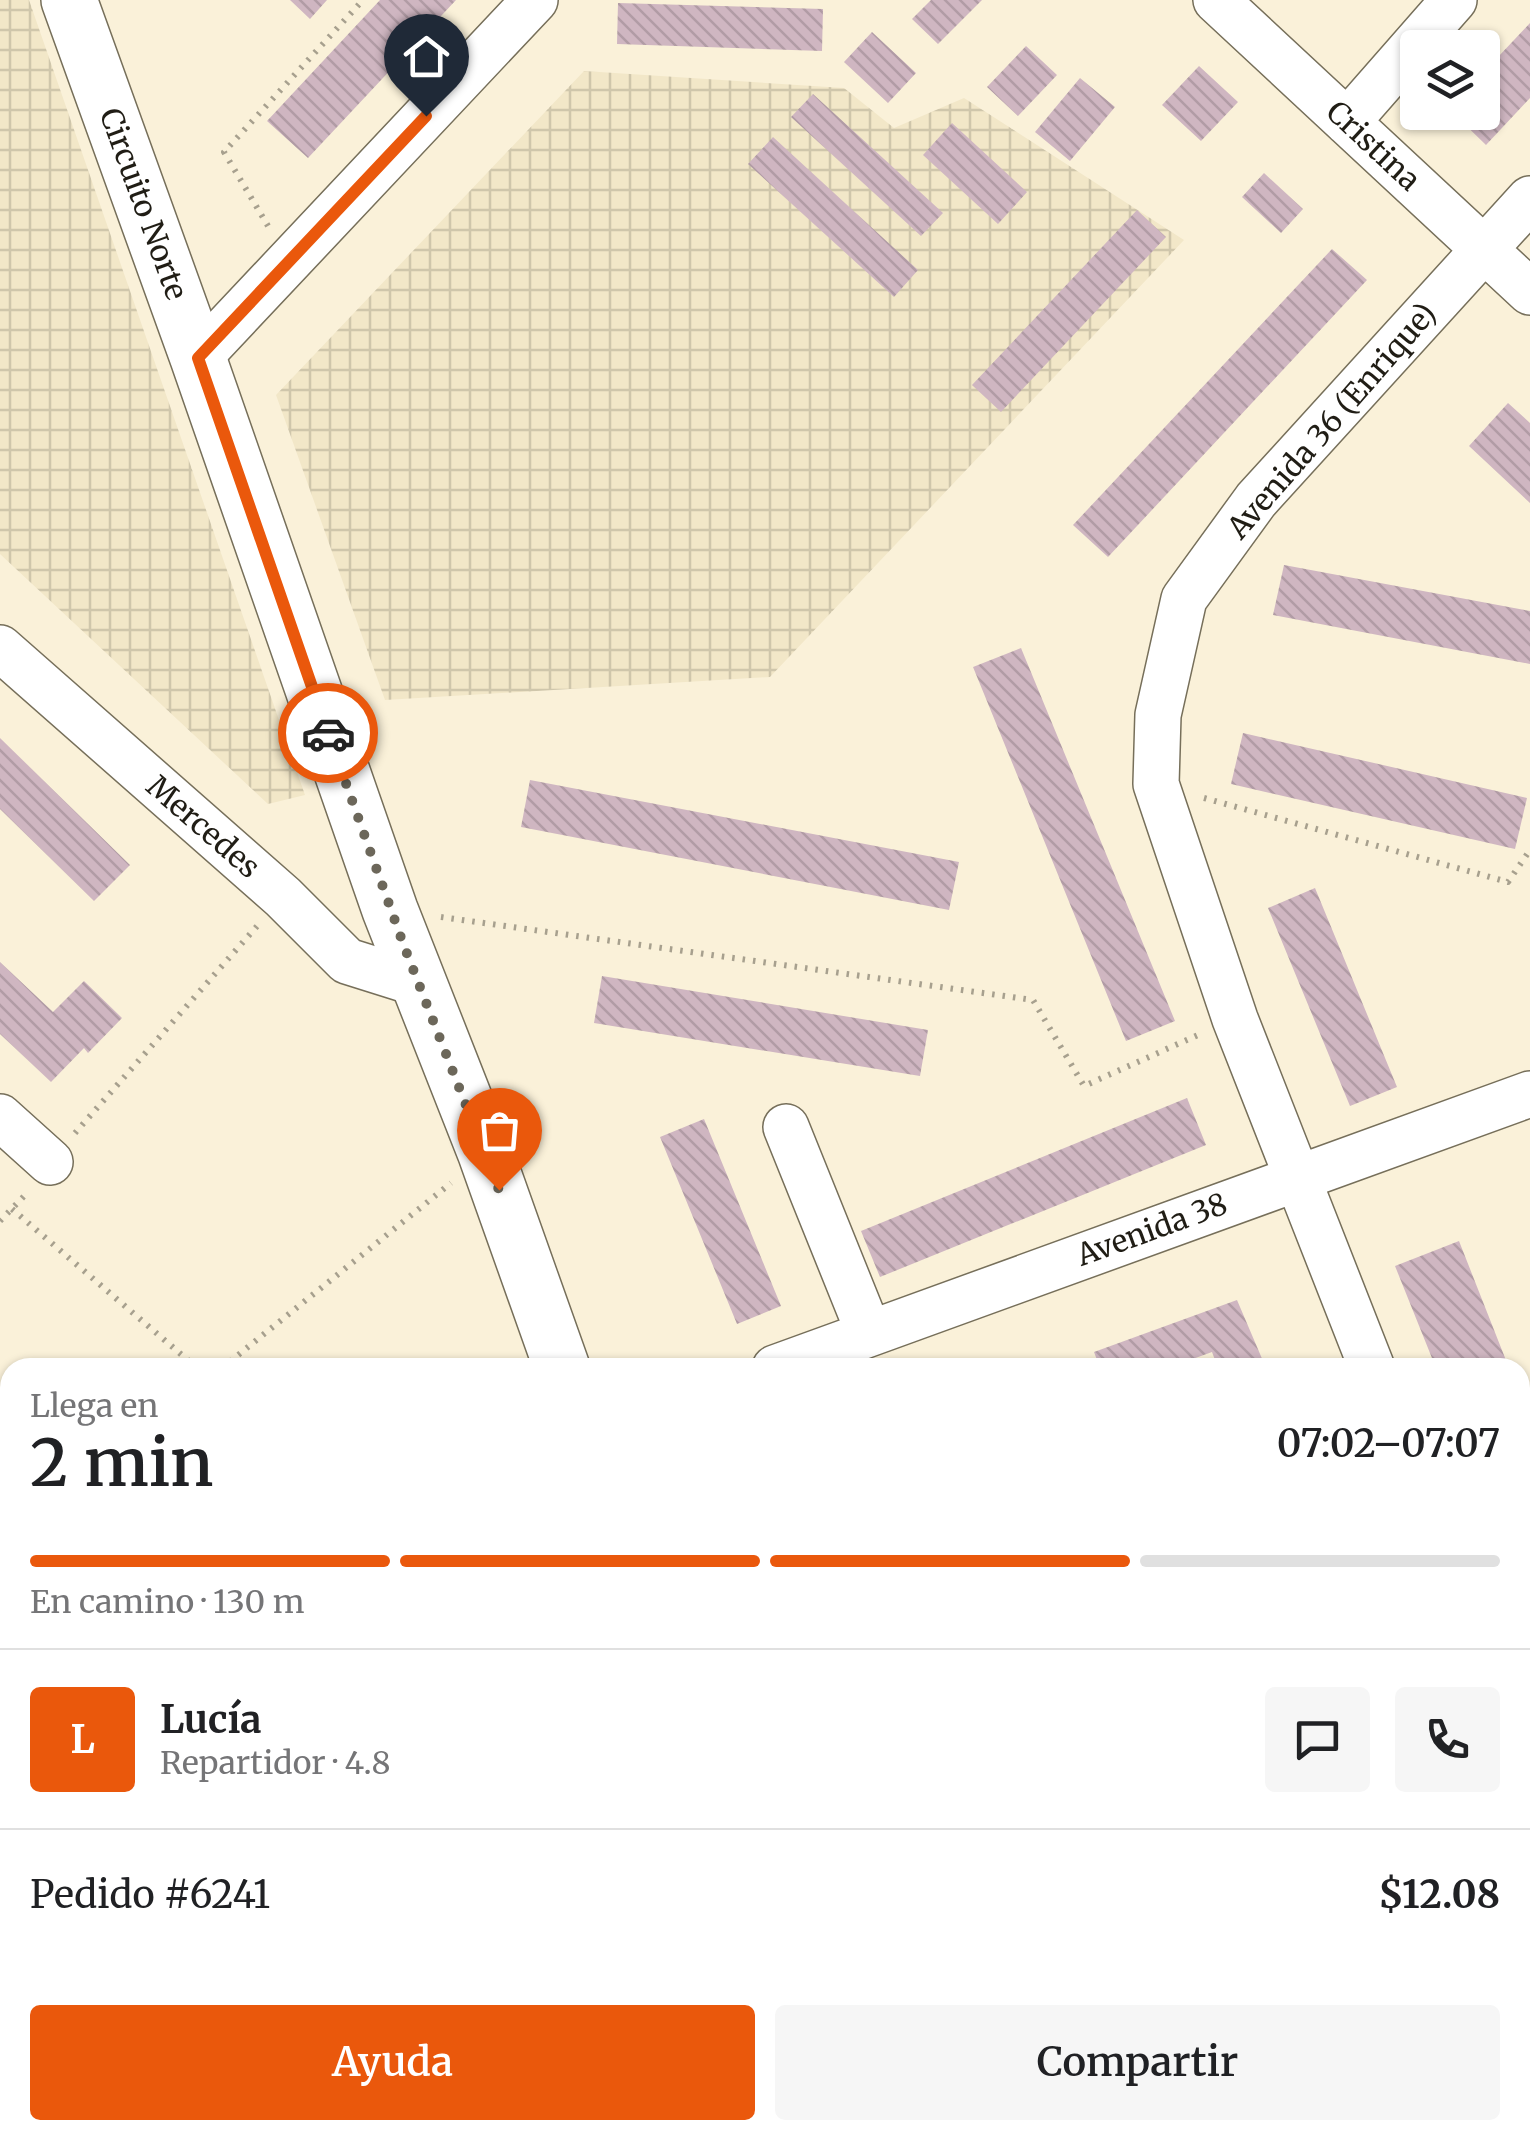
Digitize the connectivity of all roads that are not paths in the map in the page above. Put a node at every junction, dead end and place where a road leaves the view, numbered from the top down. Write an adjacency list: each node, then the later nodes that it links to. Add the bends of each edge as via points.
1 (69, 0): 9 (main road, Circuito Norte)
2 (535, 0): 9 (street)
3 (1216, 0): 5 (street, Cristina)
4 (1454, 0): 5 (street)
5 (1347, 122): 7 (street, Cristina)
6 (1530, 199): 7 (street, Avenida 36 (Enrique))
7 (1484, 249): 8 (street, Cristina); 16 (street, Avenida 36 (Enrique), via 1256,500 1184,599 1158,715 1156,784 1235,1019)
8 (1530, 292)
9 (198, 358): 11 (main road, Circuito Norte)
10 (0, 648): 11 (street, Mercedes, via 283,897 346,961)
11 (417, 983): 18 (main road, Circuito Norte)
12 (1530, 1094): 16 (street, Avenida 38)
13 (0, 1117): 15 (street)
14 (786, 1127): 17 (street)
15 (50, 1162)
16 (1297, 1177): 17 (street, Avenida 38); 20 (street, Avenida 36 (Enrique))
17 (869, 1333): 19 (street, Avenida 38)
18 (558, 1358)
19 (802, 1358)
20 (1368, 1358)

